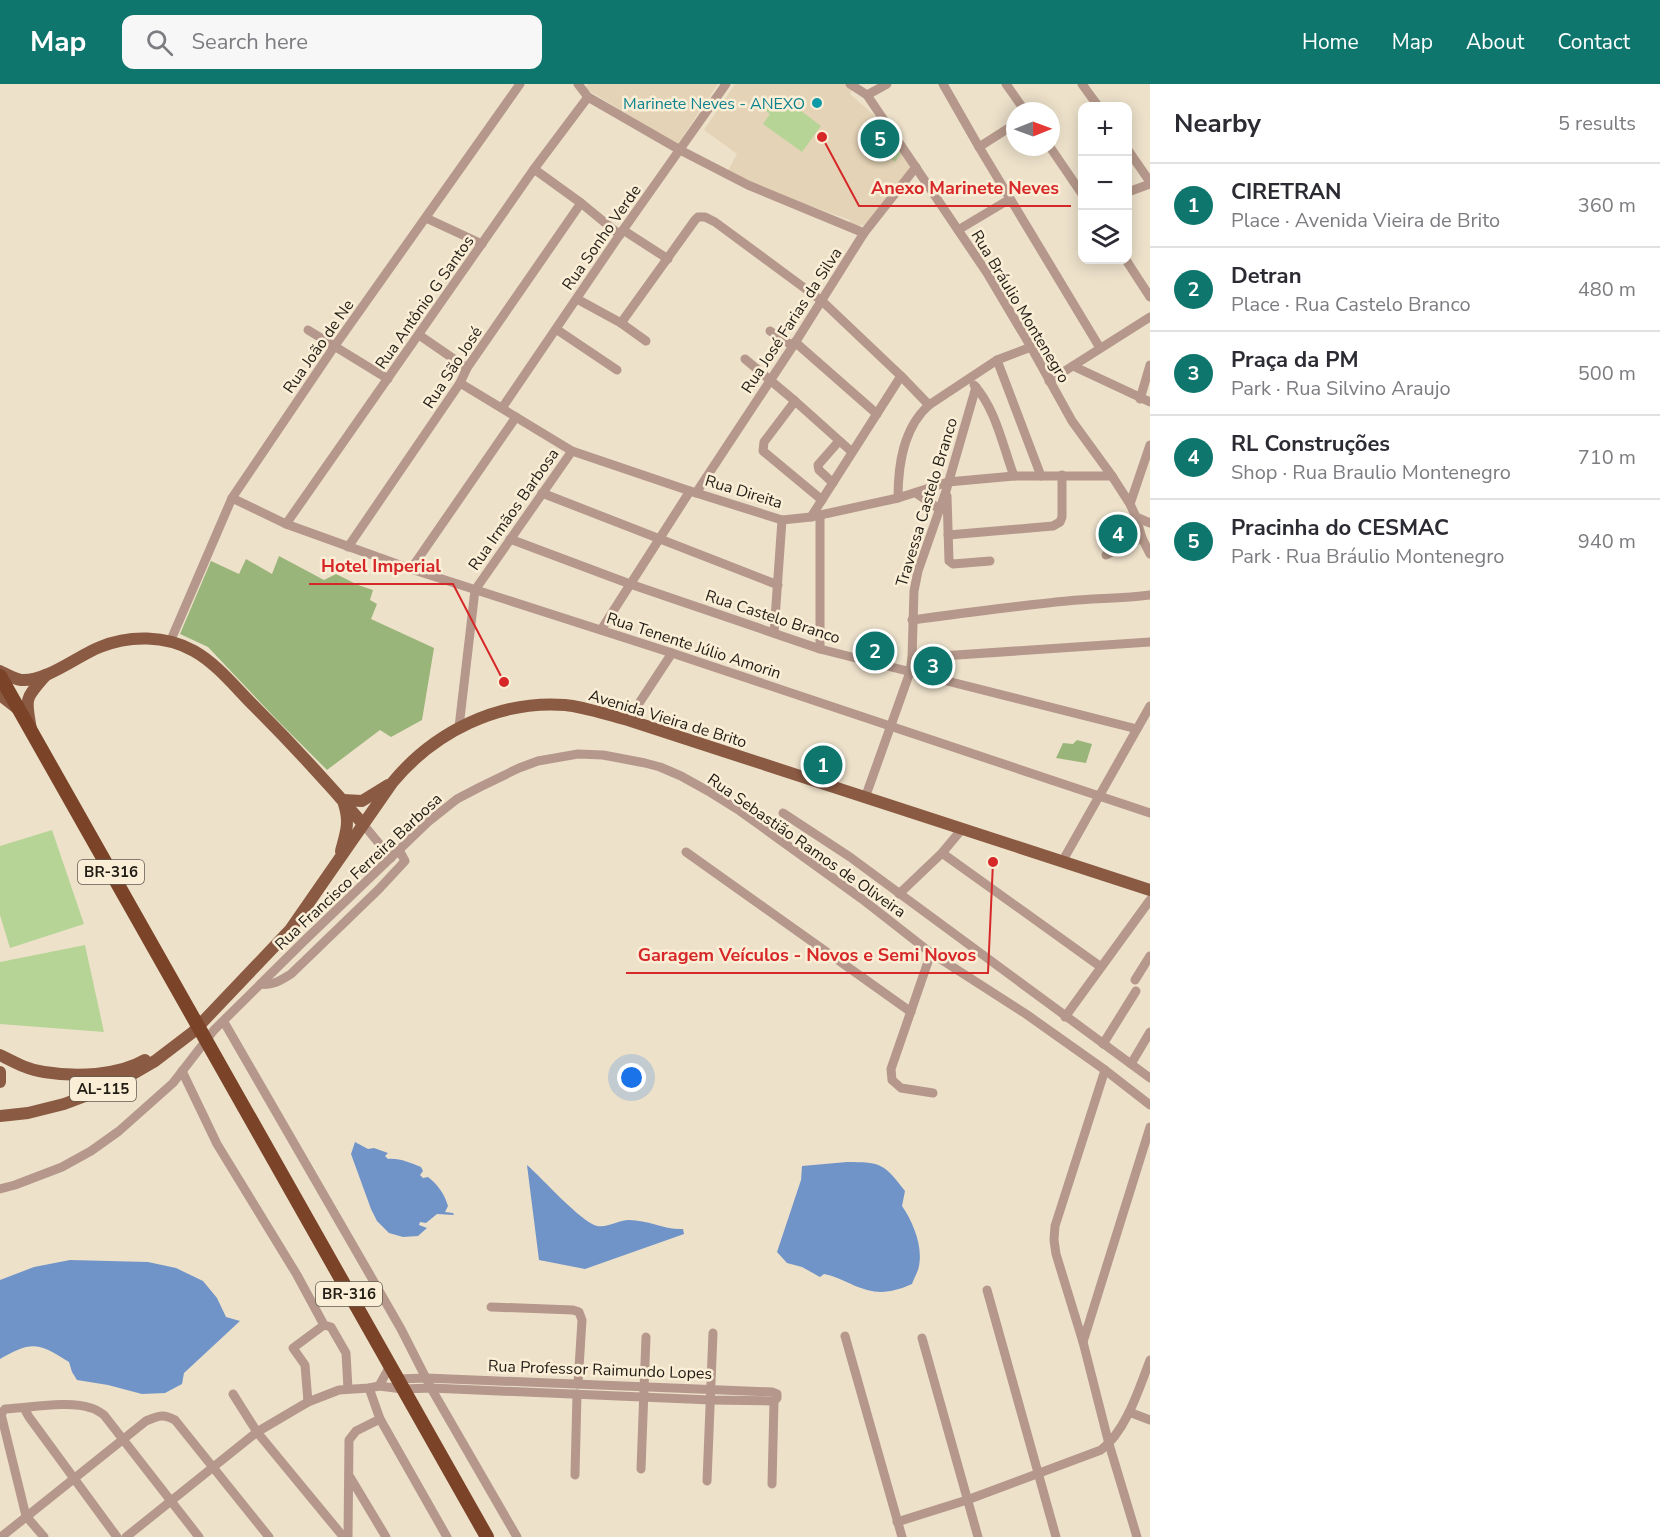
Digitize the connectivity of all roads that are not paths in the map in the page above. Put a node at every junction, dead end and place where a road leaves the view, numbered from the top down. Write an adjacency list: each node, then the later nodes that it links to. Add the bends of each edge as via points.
1 (520, 84): 25 (street, Rua João de Ne)
2 (578, 84): 10 (street)
3 (726, 84): 15 (street, Rua Sonho Verde)
4 (850, 84): 9 (street, Rua Bráulio Montenegro)
5 (887, 84): 9 (street)
6 (943, 84): 14 (street)
7 (1006, 84): 11 (street)
8 (1082, 84): 12 (street)
9 (867, 95): 18 (street, Rua Bráulio Montenegro)
10 (588, 97): 15 (street); 19 (street, Rua Antônio G Santos)
11 (1019, 102)
12 (1095, 102)
13 (1006, 130): 14 (street)
14 (979, 147): 23 (street)
15 (680, 150): 27 (street, Rua Sonho Verde); 28 (street, via 748,184)
16 (1056, 156): 21 (street)
17 (1132, 156): 20 (street)
18 (916, 167): 26 (street, Rua Bráulio Montenegro); 28 (street, Rua José Farias da Silva)
19 (534, 169): 24 (street); 29 (street, Rua Antônio G Santos)
20 (1150, 183): 22 (street)
21 (1078, 187)
22 (1132, 190)
23 (1010, 199): 26 (street); 45 (street)
24 (581, 203): 27 (street); 50 (street, Rua São José)
25 (426, 218): 29 (street); 43 (street, Rua João de Ne)
26 (958, 230): 44 (street, Rua Bráulio Montenegro)
27 (622, 232): 30 (street); 33 (street, Rua Sonho Verde)
28 (864, 233): 34 (street, Rua José Farias da Silva)
29 (482, 244): 40 (street, Rua Antônio G Santos)
30 (668, 259): 34 (street, via 698,217 705,217); 36 (street)
31 (1129, 264): 32 (street)
32 (1150, 297)
33 (576, 299): 36 (street); 37 (street, Rua Sonho Verde)
34 (822, 300): 42 (street, Rua José Farias da Silva); 52 (street)
35 (1150, 318): 45 (street)
36 (621, 323): 41 (street)
37 (556, 329): 51 (street); 63 (street, Rua Sonho Verde)
38 (308, 330): 43 (street)
39 (770, 332): 42 (street)
40 (419, 335): 50 (street); 53 (street, Rua Antônio G Santos)
41 (646, 341)
42 (794, 344): 54 (street, Rua José Farias da Silva); 64 (street)
43 (334, 347): 53 (street); 79 (street, Rua João de Ne)
44 (1031, 347): 47 (street); 56 (street, Rua Bráulio Montenegro)
45 (1100, 348): 49 (street)
46 (745, 359): 54 (street)
47 (996, 360): 55 (street); 72 (street)
48 (1150, 365): 59 (street)
49 (1073, 366): 56 (street); 59 (street)
50 (467, 368): 57 (street, Rua São José)
51 (617, 370)
52 (901, 376): 62 (street); 64 (street)
53 (388, 379): 88 (street, Rua Antônio G Santos)
54 (770, 380): 60 (street); 76 (street, Rua José Farias da Silva)
55 (968, 380): 58 (street); 62 (street)
56 (1050, 381): 73 (street, Rua Bráulio Montenegro, via 1072,421)
57 (460, 383): 63 (street, Rua Direita); 93 (street, Rua São José)
58 (976, 387): 71 (street, via 994,420); 75 (street, Travessa Castelo Branco)
59 (1140, 399): 61 (street)
60 (795, 401): 66 (street); 81 (street, via 764,442 763,451)
61 (1150, 402)
62 (929, 405): 80 (street, via 910,430 899,465)
63 (502, 408): 65 (street, Rua Direita)
64 (877, 414): 69 (street)
65 (516, 417): 68 (street, Rua Direita); 97 (street)
66 (839, 441): 69 (street); 74 (street, via 818,465)
67 (1150, 445): 82 (street)
68 (572, 451): 76 (street, Rua Direita); 77 (street, Rua Irmãos Barbosa)
69 (852, 452): 74 (street)
70 (1062, 475): 72 (street, Rua Direita); 73 (street, Rua Direita); 89 (street, via 1062,517 1053,526)
71 (1014, 476): 72 (street, Rua Direita); 75 (street, Rua Direita)
72 (1041, 476)
73 (1112, 476): 82 (street, Rua Bráulio Montenegro)
74 (833, 483): 81 (street)
75 (947, 487): 78 (street, Rua Direita); 83 (street, Travessa Castelo Branco); 89 (street)
76 (693, 492): 86 (street, Rua Direita); 90 (street, Rua José Farias da Silva)
77 (542, 493): 90 (street); 92 (street, Rua Irmãos Barbosa)
78 (916, 493): 80 (street, Rua Direita); 83 (street)
79 (232, 498): 88 (street, Rua Tenente Júlio Amorin); 105 (street, Rua João de Ne)
80 (898, 498): 84 (street, Rua Direita)
81 (822, 500): 84 (street)
82 (1130, 504): 85 (street, Rua Bráulio Montenegro)
83 (939, 509): 102 (street, Travessa Castelo Branco, via 918,571)
84 (816, 516): 86 (street, Rua Direita); 107 (street)
85 (1136, 517): 87 (street); 91 (street, Rua Bráulio Montenegro)
86 (782, 520): 99 (street)
87 (1150, 523)
88 (286, 525): 93 (street, Rua Tenente Júlio Amorin)
89 (948, 535): 96 (street, via 951,564)
90 (660, 538): 98 (street, Rua José Farias da Silva); 99 (street)
91 (1142, 538): 94 (street, Rua Bráulio Montenegro); 95 (street)
92 (510, 539): 98 (street, Rua Castelo Branco); 100 (street, Rua Irmãos Barbosa)
93 (348, 548): 97 (street, Rua Tenente Júlio Amorin)
94 (1150, 554)
95 (1106, 555)
96 (990, 561)
97 (411, 569): 100 (street, Rua Tenente Júlio Amorin)
98 (630, 584): 103 (street, Rua José Farias da Silva); 104 (street, Rua Castelo Branco)
99 (778, 585): 104 (street)
100 (475, 590): 103 (street, Rua Tenente Júlio Amorin); 119 (street, Rua Irmãos Barbosa)
101 (1150, 595): 102 (street, via 1038,603)
102 (912, 620): 109 (street, Travessa Castelo Branco)
103 (601, 630): 108 (street, Rua Tenente Júlio Amorin)
104 (774, 633): 107 (street, Rua Castelo Branco)
105 (170, 642): 112 (main road, via 126,639 101,646); 126 (main road, via 192,650 218,669)
106 (1150, 642): 109 (street)
107 (820, 649): 111 (street, Rua Castelo Branco)
108 (672, 653): 117 (street); 118 (street, Rua Tenente Júlio Amorin)
109 (912, 658): 111 (street, Travessa Castelo Branco)
110 (0, 671): 112 (main road, via 19,680)
111 (910, 672): 118 (street, Travessa Castelo Branco); 120 (street, Rua Castelo Branco)
112 (47, 675): 121 (main road, via 27,701)
113 (0, 676): 116 (highway, BR-316)
114 (0, 695): 116 (main road)
115 (1150, 706): 120 (street)
116 (19, 710): 121 (highway, BR-316)
117 (628, 720): 119 (main road, Avenida Vieira de Brito, via 579,707 540,705 496,712); 125 (main road, Avenida Vieira de Brito)
118 (890, 726): 124 (street, Rua Tenente Júlio Amorin); 125 (street, Travessa Castelo Branco)
119 (459, 727): 123 (main road, Avenida Vieira de Brito, via 411,761)
120 (1137, 729): 124 (street)
121 (32, 734): 173 (highway, BR-316)
122 (681, 776): 131 (street, Rua Francisco Ferreira Barbosa, via 660,767 603,755 578,754 538,761 457,799); 140 (street, Rua Sebastião Ramos de Oliveira, via 749,818)
123 (392, 783): 126 (main road, via 362,801); 129 (main road, Avenida Vieira de Brito)
124 (1099, 796): 128 (street, Rua Tenente Júlio Amorin); 135 (street)
125 (865, 798): 130 (main road, Avenida Vieira de Brito)
126 (342, 800): 129 (main road); 136 (main road, via 348,828)
127 (783, 813): 138 (street, Rua Sebastião Ramos de Oliveira)
128 (1150, 813)
129 (363, 824): 134 (street); 136 (main road, Avenida Vieira de Brito)
130 (962, 829): 133 (street); 135 (main road, Avenida Vieira de Brito)
131 (399, 850): 134 (street, Rua Francisco Ferreira Barbosa); 144 (street, via 405,861 371,897 291,974 277,983)
132 (687, 852): 146 (street)
133 (942, 853): 138 (street); 142 (street)
134 (391, 858): 144 (street, Rua Francisco Ferreira Barbosa)
135 (1062, 862): 137 (main road, Avenida Vieira de Brito)
136 (337, 864): 149 (main road, Avenida Vieira de Brito, via 290,930)
137 (1150, 890)
138 (899, 894): 147 (street, Rua Sebastião Ramos de Oliveira)
139 (1150, 900): 142 (street)
140 (931, 953): 146 (street); 154 (street, Rua Sebastião Ramos de Oliveira)
141 (1150, 956): 143 (street)
142 (1101, 967): 147 (street)
143 (1135, 980)
144 (261, 984): 148 (street, Rua Francisco Ferreira Barbosa)
145 (1136, 991): 151 (street)
146 (911, 1012): 159 (street, via 891,1069 892,1080 901,1088)
147 (1065, 1017): 151 (street, Rua Sebastião Ramos de Oliveira)
148 (224, 1022): 155 (street, Rua Francisco Ferreira Barbosa); 174 (street)
149 (193, 1032): 152 (main road, via 140,1063 104,1073 43,1072); 161 (main road, AL-115, via 125,1080 64,1104)
150 (1150, 1032): 153 (street)
151 (1103, 1044): 153 (street, Rua Sebastião Ramos de Oliveira)
152 (0, 1055)
153 (1131, 1064): 157 (street, Rua Sebastião Ramos de Oliveira)
154 (1105, 1070): 160 (street, Rua Sebastião Ramos de Oliveira); 171 (street, via 1055,1226 1056,1254)
155 (182, 1071): 163 (street, Rua Francisco Ferreira Barbosa, via 119,1131 91,1151 62,1167); 166 (street, via 217,1144)
156 (0, 1072): 158 (main road)
157 (1150, 1078)
158 (0, 1082)
159 (933, 1093)
160 (1150, 1105)
161 (0, 1116)
162 (1150, 1127): 171 (street)
163 (0, 1189)
164 (987, 1290): 198 (street)
165 (491, 1307): 176 (street, via 579,1312 582,1320)
166 (324, 1325): 180 (street, via 331,1327 346,1353); 187 (street, via 293,1348 305,1365)
167 (713, 1333): 181 (street)
168 (845, 1336): 207 (street)
169 (646, 1337): 177 (street)
170 (922, 1338): 204 (street)
171 (1083, 1342): 195 (street)
172 (1150, 1360): 190 (street)
173 (390, 1366): 175 (highway, BR-316); 178 (street)
174 (426, 1378): 175 (street, Rua Professor Raimundo Lopes); 176 (street, Rua Professor Raimundo Lopes); 179 (street)
175 (401, 1384): 178 (street); 179 (street, Rua Professor Raimundo Lopes); 217 (highway, BR-316)
176 (578, 1384): 177 (street, Rua Professor Raimundo Lopes)
177 (643, 1386): 181 (street, Rua Professor Raimundo Lopes); 185 (street)
178 (374, 1387): 180 (street); 191 (street)
179 (431, 1388): 183 (street, Rua Professor Raimundo Lopes); 218 (street)
180 (348, 1389): 187 (street)
181 (711, 1389): 184 (street, Rua Professor Raimundo Lopes); 186 (street)
182 (233, 1394): 193 (street)
183 (577, 1395): 185 (street, Rua Professor Raimundo Lopes); 199 (street)
184 (773, 1396): 186 (street, Rua Professor Raimundo Lopes); 203 (street)
185 (643, 1397): 186 (street, Rua Professor Raimundo Lopes); 197 (street)
186 (711, 1400): 202 (street)
187 (308, 1402): 193 (street)
188 (24, 1408): 189 (street); 194 (street, via 92,1408 104,1414); 201 (street)
189 (1, 1412): 206 (street)
190 (1129, 1413): 192 (street); 195 (street)
191 (380, 1419): 200 (street, via 356,1431 349,1440); 216 (street)
192 (1150, 1420)
193 (257, 1432): 196 (street); 208 (street)
194 (124, 1440): 196 (street, via 146,1421 166,1415 175,1420); 201 (street); 205 (street)
195 (1109, 1444): 198 (street); 222 (street)
196 (213, 1466): 205 (street); 214 (street)
197 (641, 1469)
198 (1039, 1472): 204 (street); 221 (street)
199 (575, 1475)
200 (350, 1476): 208 (street); 215 (street)
201 (73, 1478): 206 (street); 211 (street)
202 (707, 1481)
203 (772, 1484)
204 (967, 1500): 207 (street); 220 (street)
205 (170, 1502): 212 (street); 213 (street)
206 (26, 1516): 209 (street); 210 (street)
207 (897, 1522): 219 (street)
208 (344, 1535)
209 (1, 1537)
210 (44, 1537)
211 (117, 1537)
212 (126, 1537)
213 (199, 1537)
214 (268, 1537)
215 (386, 1537)
216 (447, 1537)
217 (487, 1537)
218 (517, 1537)
219 (902, 1537)
220 (978, 1537)
221 (1056, 1537)
222 (1137, 1537)

